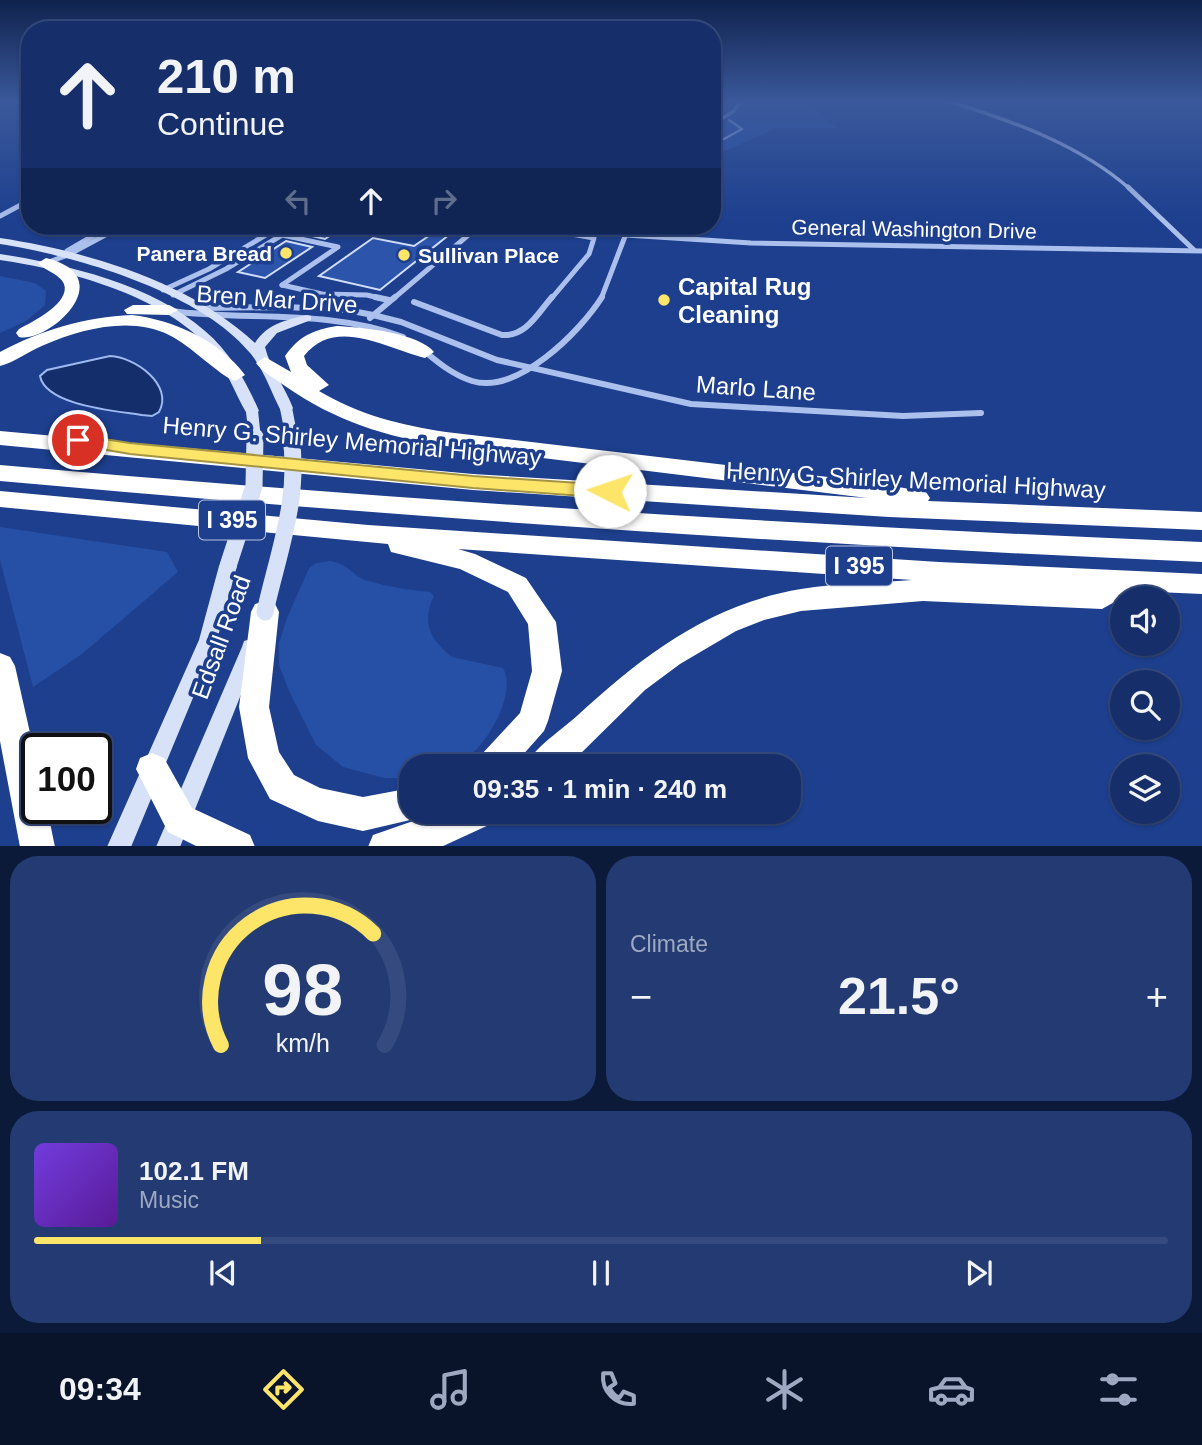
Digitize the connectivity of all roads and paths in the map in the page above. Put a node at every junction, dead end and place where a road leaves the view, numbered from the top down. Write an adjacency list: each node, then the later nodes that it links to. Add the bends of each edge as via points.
1 (1054, 141): 12 (street, via 1091,160 1133,191)
2 (21, 205): 3 (street)
3 (0, 216)
4 (96, 235): 14 (street)
5 (104, 235): 14 (street)
6 (267, 235): 17 (street)
7 (282, 235): 17 (street); 18 (street, via 338,247 282,285)
8 (469, 235): 18 (street)
9 (577, 235): 19 (street, via 594,238 589,254 523,331 502,335)
10 (626, 235): 12 (street, General Washington Drive, via 751,243); 30 (street, Bren Mar Drive, via 597,305)
11 (0, 241): 14 (main road, Edsall Road)
12 (1195, 251): 13 (street, General Washington Drive)
13 (1202, 251)
14 (65, 255): 16 (street); 17 (main road, Edsall Road, via 99,264)
15 (0, 257): 16 (main road, Edsall Road)
16 (46, 264): 17 (main road, Edsall Road); 25 (highway, via 66,275 72,294 67,305)
17 (168, 299): 20 (main road); 22 (street, Bren Mar Drive); 25 (highway); 31 (main road, Edsall Road, via 218,350)
18 (389, 300): 21 (street)
19 (414, 302)
20 (200, 309): 21 (street, Bren Mar Drive, via 286,307); 22 (main road, Edsall Road)
21 (373, 315): 24 (street); 30 (street, Bren Mar Drive, via 473,353)
22 (215, 317): 23 (street, Bren Mar Drive); 29 (main road, Edsall Road)
23 (307, 318): 24 (street, Bren Mar Drive); 29 (main road, via 266,336 259,347)
24 (364, 323): 27 (street, Bren Mar Drive, via 402,336)
25 (28, 331): 26 (highway)
26 (0, 343)
27 (425, 352): 30 (street, Bren Mar Drive, via 445,370 468,381 501,381); 35 (highway, via 391,338 346,332 309,341 295,356 298,368 359,411)
28 (0, 360): 31 (highway, via 69,329 143,322 174,330)
29 (263, 360): 35 (highway, via 355,418); 45 (main road, Edsall Road, bridge, via 286,408 294,484 289,523)
30 (531, 369): 32 (street, Marlo Lane, via 699,405 903,416)
31 (235, 375): 49 (main road, Edsall Road, bridge, via 252,411 254,486 208,640)
32 (981, 413)
33 (0, 428): 36 (highway)
34 (0, 438): 36 (highway, Henry G. Shirley Memorial Highway)
35 (453, 439): 39 (highway, via 700,467)
36 (130, 449): 39 (highway, Henry G. Shirley Memorial Highway, via 473,482)
37 (0, 472): 42 (highway, via 510,515)
38 (0, 499): 41 (highway, I 395)
39 (1014, 513): 40 (highway, Henry G. Shirley Memorial Highway)
40 (1202, 521)
41 (368, 534): 43 (highway, I 395); 47 (highway, via 466,561 517,585 542,622 547,671 533,721)
42 (1202, 552)
43 (1129, 580): 44 (highway, I 395); 48 (highway, via 1102,598 923,590 801,600 761,610 726,623 670,655 635,681)
44 (1202, 583)
45 (265, 612): 50 (highway, via 254,707 264,758 282,787 318,804 363,814); 52 (main road, Edsall Road)
46 (1, 669): 53 (highway)
47 (503, 754)
48 (559, 754)
49 (152, 769): 52 (highway); 54 (main road, Edsall Road)
50 (399, 807)
51 (452, 824): 56 (highway, via 420,838)
52 (174, 833): 55 (highway)
53 (37, 846)
54 (119, 846)
55 (237, 846)
56 (384, 846)

